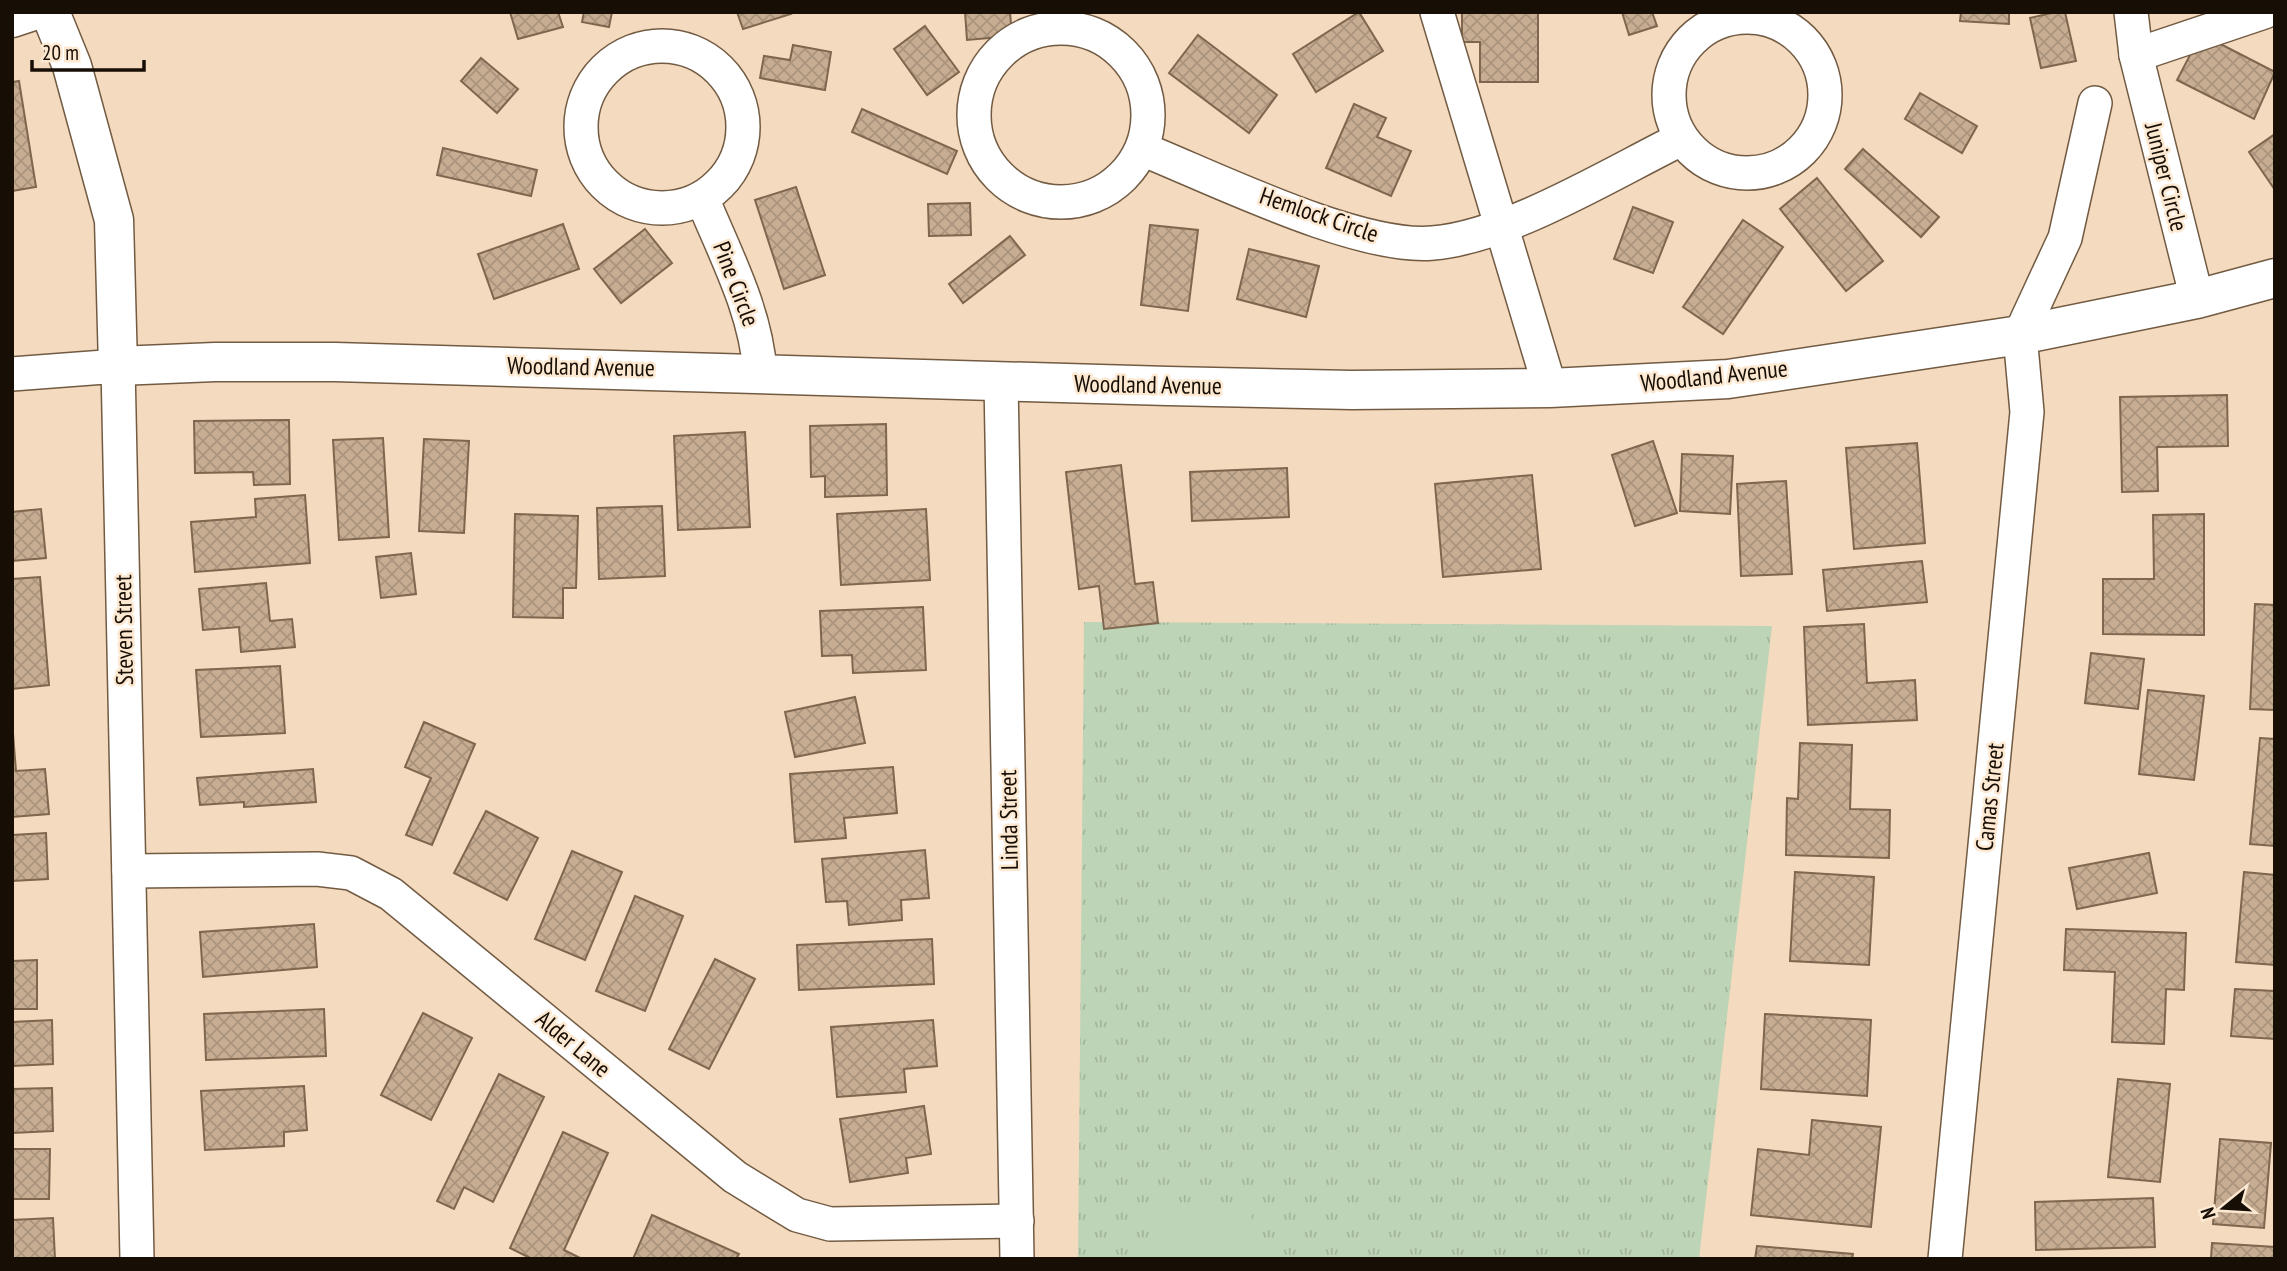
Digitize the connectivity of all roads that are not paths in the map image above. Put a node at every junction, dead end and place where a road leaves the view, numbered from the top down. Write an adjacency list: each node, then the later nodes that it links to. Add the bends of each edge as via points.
1 (30, 12): 6 (street)
2 (50, 12): 16 (street, Steven Street, via 72,66 114,220)
3 (1437, 12): 12 (street)
4 (2131, 12): 7 (street, Juniper Circle)
5 (2264, 12): 7 (street)
6 (12, 18)
7 (2136, 55): 14 (street, Juniper Circle)
8 (2095, 103): 15 (street, via 2064,238)
9 (1681, 139): 9 (street, via 1703,161 1726,171 1767,172 1792,160 1816,133 1825,98 1820,68 1807,45 1787,28 1757,17 1727,19 1706,28 1682,50 1670,76 1669,107); 12 (street, Hemlock Circle)
10 (1142, 149): 10 (street, via 1149,115 1136,68 1100,34 1054,25 1016,37 984,68 972,121 989,166 1020,193 1048,202 1074,202 1103,192 1126,174); 12 (street, Hemlock Circle, via 1326,223 1388,239 1432,243)
11 (702, 198): 11 (street, via 727,176 740,151 743,119 728,80 710,62 688,50 647,47 624,55 602,71 582,111 583,148 599,179 621,197 661,209); 17 (street, Pine Circle, via 748,309 758,341)
12 (1501, 227): 20 (street)
13 (2275, 278): 14 (street, Woodland Avenue)
14 (2197, 299): 15 (street, Woodland Avenue)
15 (2020, 335): 20 (street, Woodland Avenue, via 1728,379); 25 (street, Camas Street, via 2027,412)
16 (118, 366): 17 (street, Woodland Avenue, via 322,362); 18 (street, Woodland Avenue); 21 (street, Steven Street)
17 (760, 372): 19 (street, Woodland Avenue)
18 (12, 374)
19 (1002, 381): 20 (street, Woodland Avenue, via 1352,390); 22 (street, Linda Street)
20 (1550, 388)
21 (129, 871): 22 (street, Alder Lane, via 317,869 351,873 391,894 734,1177 797,1215 830,1224); 23 (street, Steven Street)
22 (1017, 1221): 24 (street, Linda Street)
23 (137, 1259)
24 (1017, 1259)
25 (1945, 1259)

